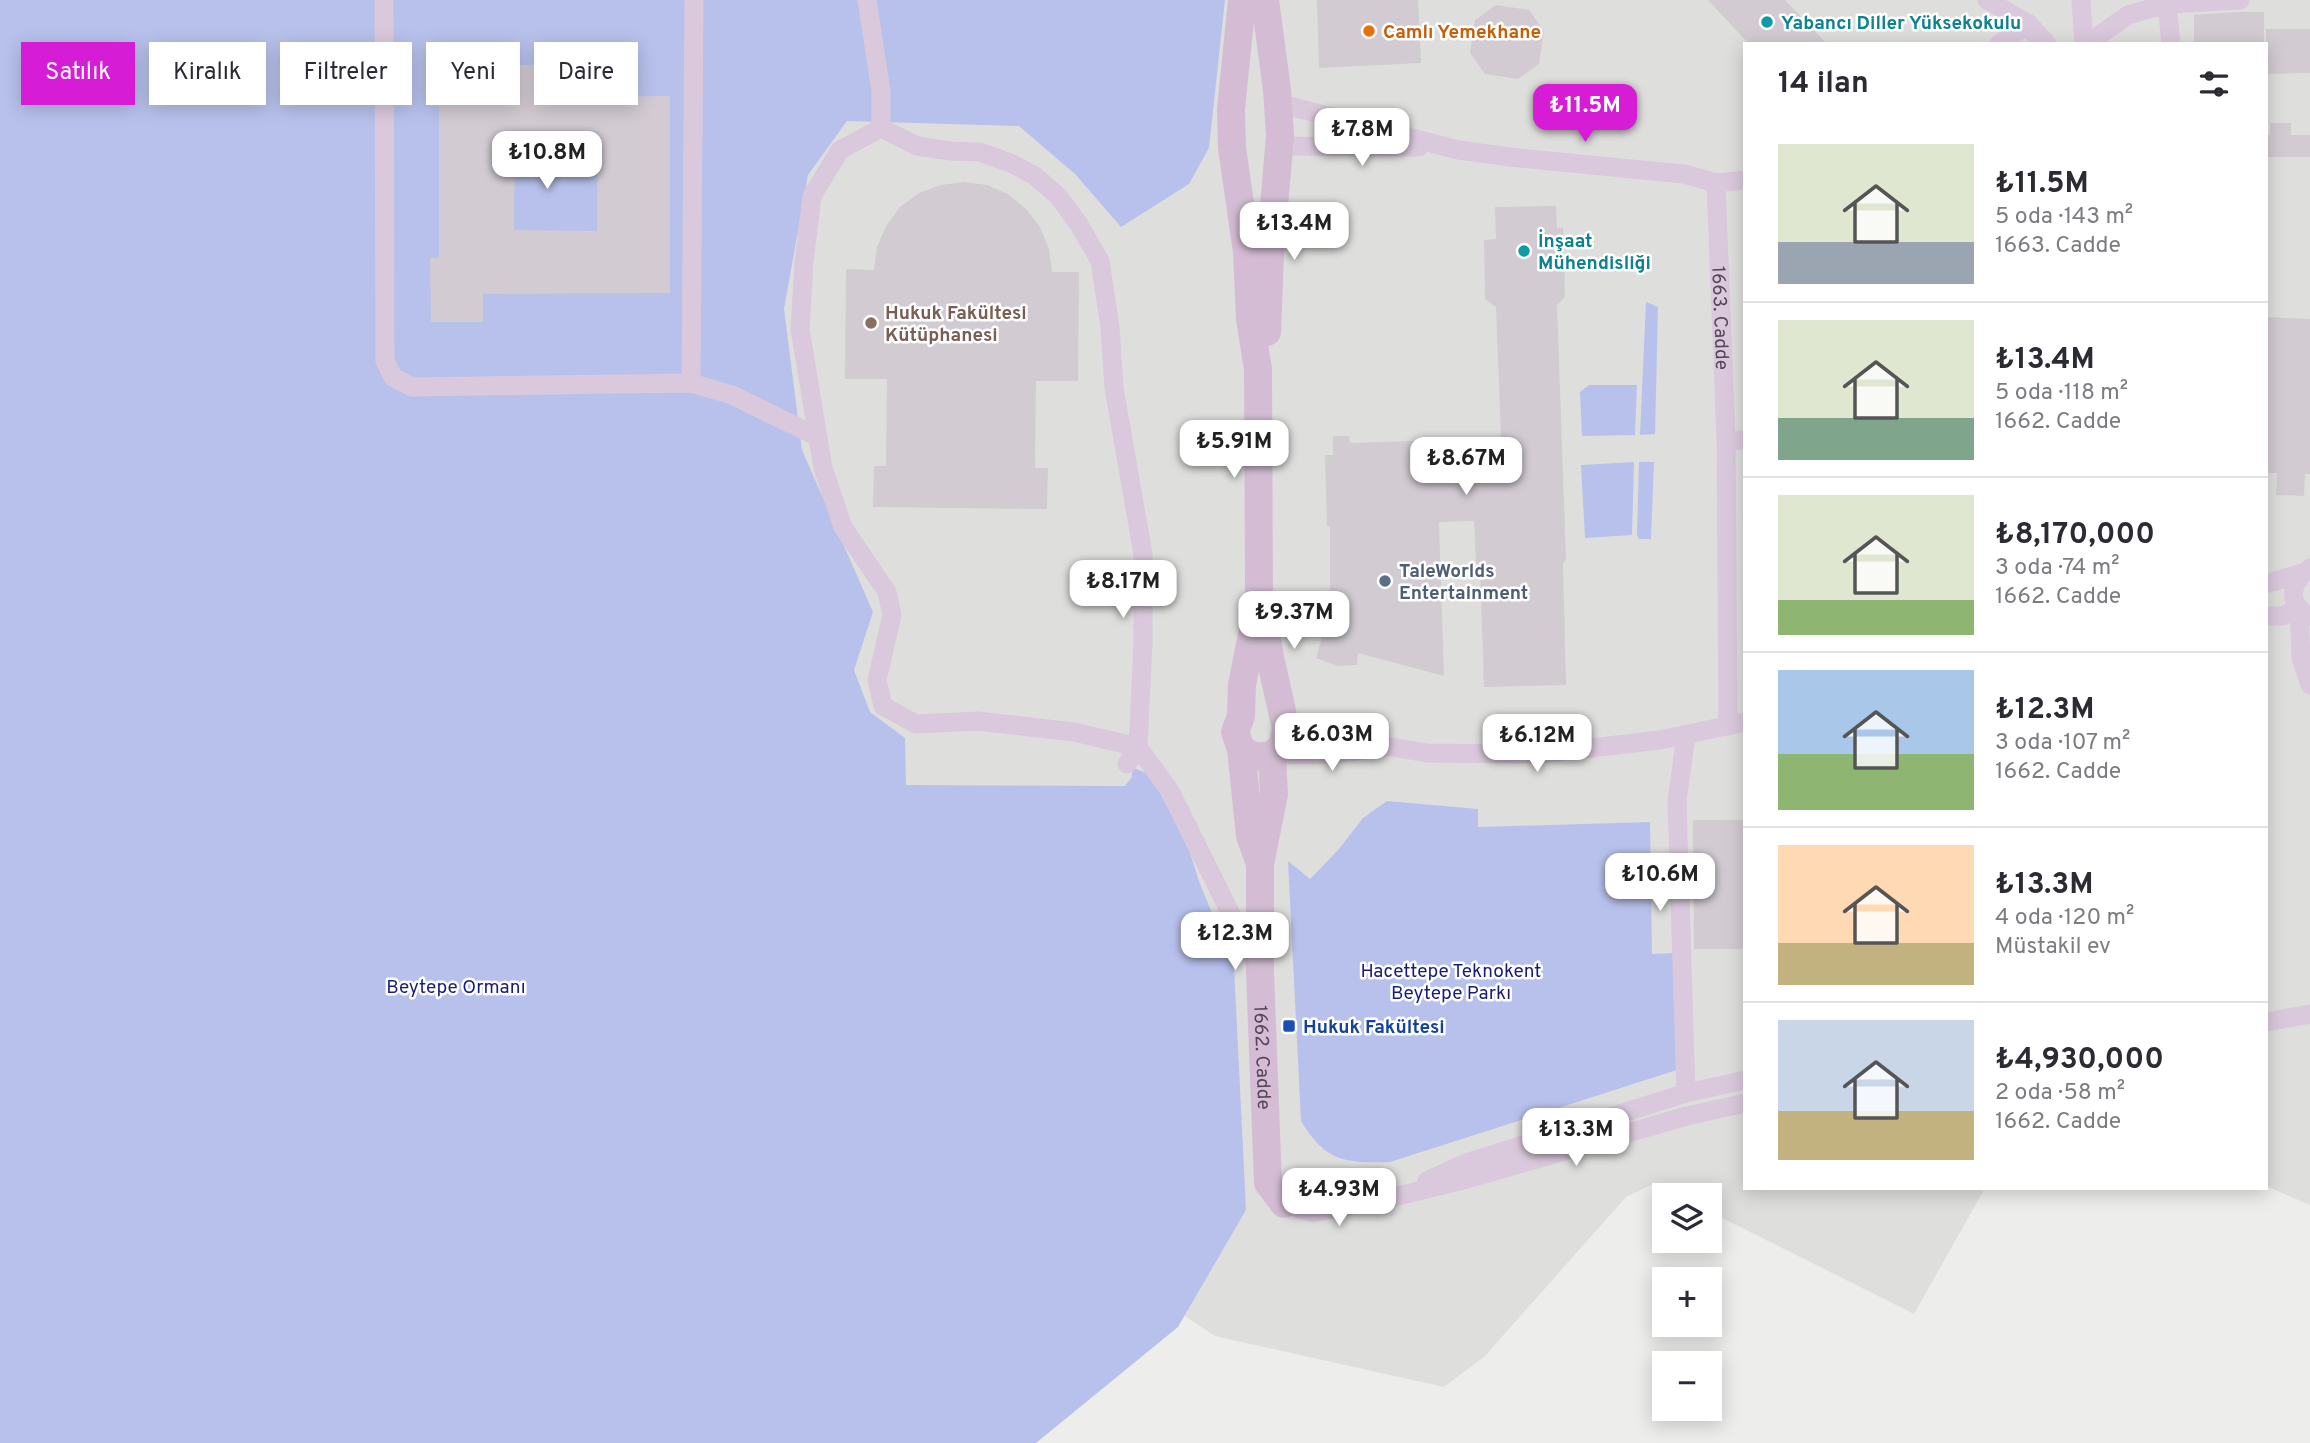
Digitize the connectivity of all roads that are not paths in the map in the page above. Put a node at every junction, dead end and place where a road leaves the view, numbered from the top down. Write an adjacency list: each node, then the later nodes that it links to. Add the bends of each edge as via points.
1 (384, 0): 28 (street, via 385,361 393,377 412,387)
2 (694, 0): 28 (street)
3 (867, 0): 21 (street, via 881,91)
4 (1242, 0): 19 (street, 1662. Cadde)
5 (1265, 0): 20 (street, 1662. Cadde)
6 (1987, 0): 10 (street)
7 (2081, 0): 16 (street)
8 (2240, 0): 9 (street)
9 (2167, 4): 17 (street, via 2128,15); 18 (street)
10 (2006, 11): 11 (street); 12 (street)
11 (2029, 24): 13 (street); 14 (street); 15 (street)
12 (1998, 42)
13 (2000, 42)
14 (2037, 42)
15 (2045, 42)
16 (2086, 42)
17 (2089, 42)
18 (2171, 42)
19 (1233, 99): 20 (street); 22 (street, 1662. Cadde)
20 (1278, 103): 23 (street, 1662. Cadde); 24 (street)
21 (881, 128): 29 (street, via 840,150 811,196 800,329); 42 (street, via 917,146 980,152 1035,176 1065,205 1100,261 1114,388 1143,554)
22 (1232, 139): 23 (street, via 1245,147); 27 (street, 1662. Cadde)
23 (1280, 146): 24 (street); 27 (street, 1662. Cadde, via 1268,330)
24 (1444, 147): 26 (street, via 1684,174)
25 (1743, 180): 26 (street)
26 (1716, 183): 30 (street, 1663. Cadde)
27 (1258, 369): 33 (street, 1662. Cadde)
28 (691, 383): 29 (street, via 732,394)
29 (818, 437): 42 (street, via 843,527 887,592 892,615 877,680 883,706 916,723 978,721 1074,732)
30 (1736, 440): 39 (street, 1663. Cadde)
31 (2307, 570): 32 (street); 34 (street, via 2293,595)
32 (2268, 583)
33 (1259, 590): 37 (street, 1662. Cadde); 38 (street, 1662. Cadde)
34 (2305, 612): 35 (street); 36 (street, via 2301,658)
35 (2268, 616)
36 (2310, 685)
37 (1241, 716): 38 (street, via 1263,707); 43 (street, 1662. Cadde, via 1235,732)
38 (1283, 721): 41 (street); 44 (street, 1662. Cadde, via 1286,738)
39 (1736, 724): 40 (street)
40 (1686, 735): 41 (street, via 1539,754 1427,753); 51 (street, via 1677,801)
41 (1386, 746): 44 (street)
42 (1138, 747): 45 (street); 47 (street, via 1170,791)
43 (1241, 749): 44 (street, via 1255,757); 46 (street, 1662. Cadde, via 1250,836)
44 (1274, 754): 46 (street, 1662. Cadde, via 1274,794)
45 (1127, 764)
46 (1260, 864): 47 (street, 1662. Cadde)
47 (1260, 973): 54 (street, 1662. Cadde, via 1268,1183)
48 (2310, 1014): 49 (street)
49 (2268, 1022)
50 (1743, 1080): 51 (street)
51 (1686, 1093): 53 (street, via 1466,1163)
52 (1743, 1103): 53 (street)
53 (1398, 1196): 54 (street, via 1313,1213)
54 (1284, 1204)

